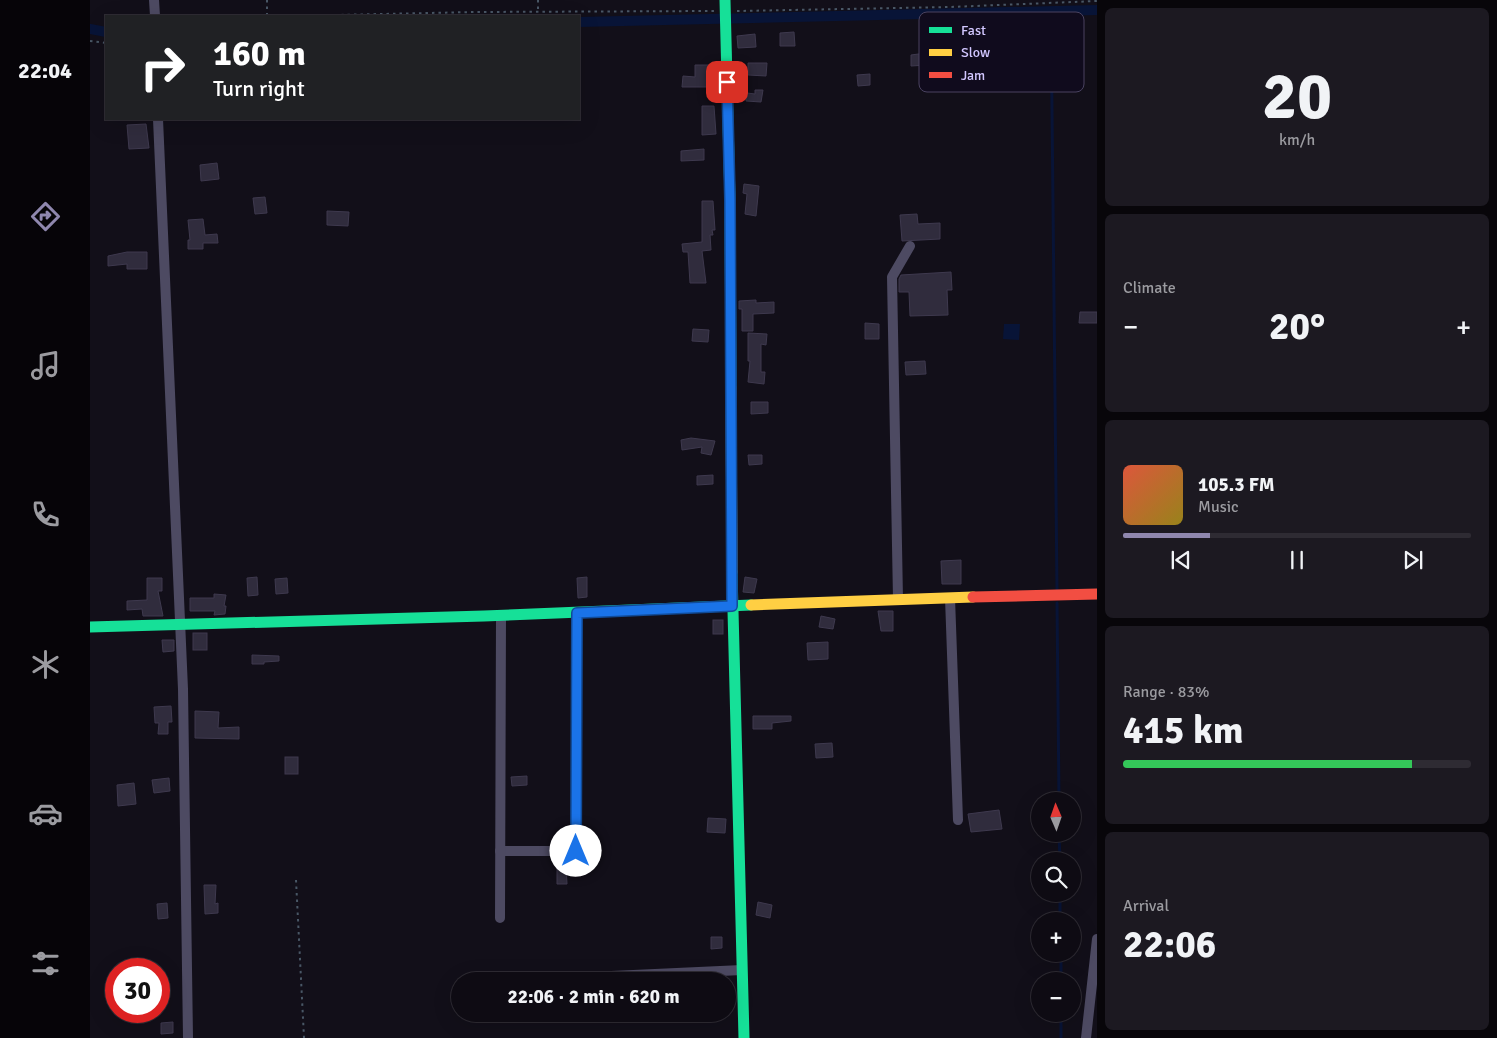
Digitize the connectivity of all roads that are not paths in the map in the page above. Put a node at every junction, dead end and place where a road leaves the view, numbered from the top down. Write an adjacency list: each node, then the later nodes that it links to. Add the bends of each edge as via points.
1 (154, 0): 3 (street)
2 (725, 6): 9 (street, via 730,200)
3 (154, 15)
4 (158, 120): 12 (street)
5 (910, 246): 8 (street, via 892,277)
6 (1097, 594): 7 (street)
7 (950, 598): 8 (street); 14 (street)
8 (898, 599): 9 (street)
9 (732, 606): 10 (street); 18 (street)
10 (577, 613): 11 (street); 15 (street, via 576,851)
11 (501, 616): 12 (street); 15 (street)
12 (180, 623): 13 (street); 20 (street, via 184,689)
13 (90, 627)
14 (958, 820)
15 (500, 851): 16 (street)
16 (500, 918)
17 (1097, 939): 22 (street)
18 (742, 970): 19 (street); 21 (street)
19 (699, 972)
20 (188, 1038)
21 (744, 1038)
22 (1086, 1038)

